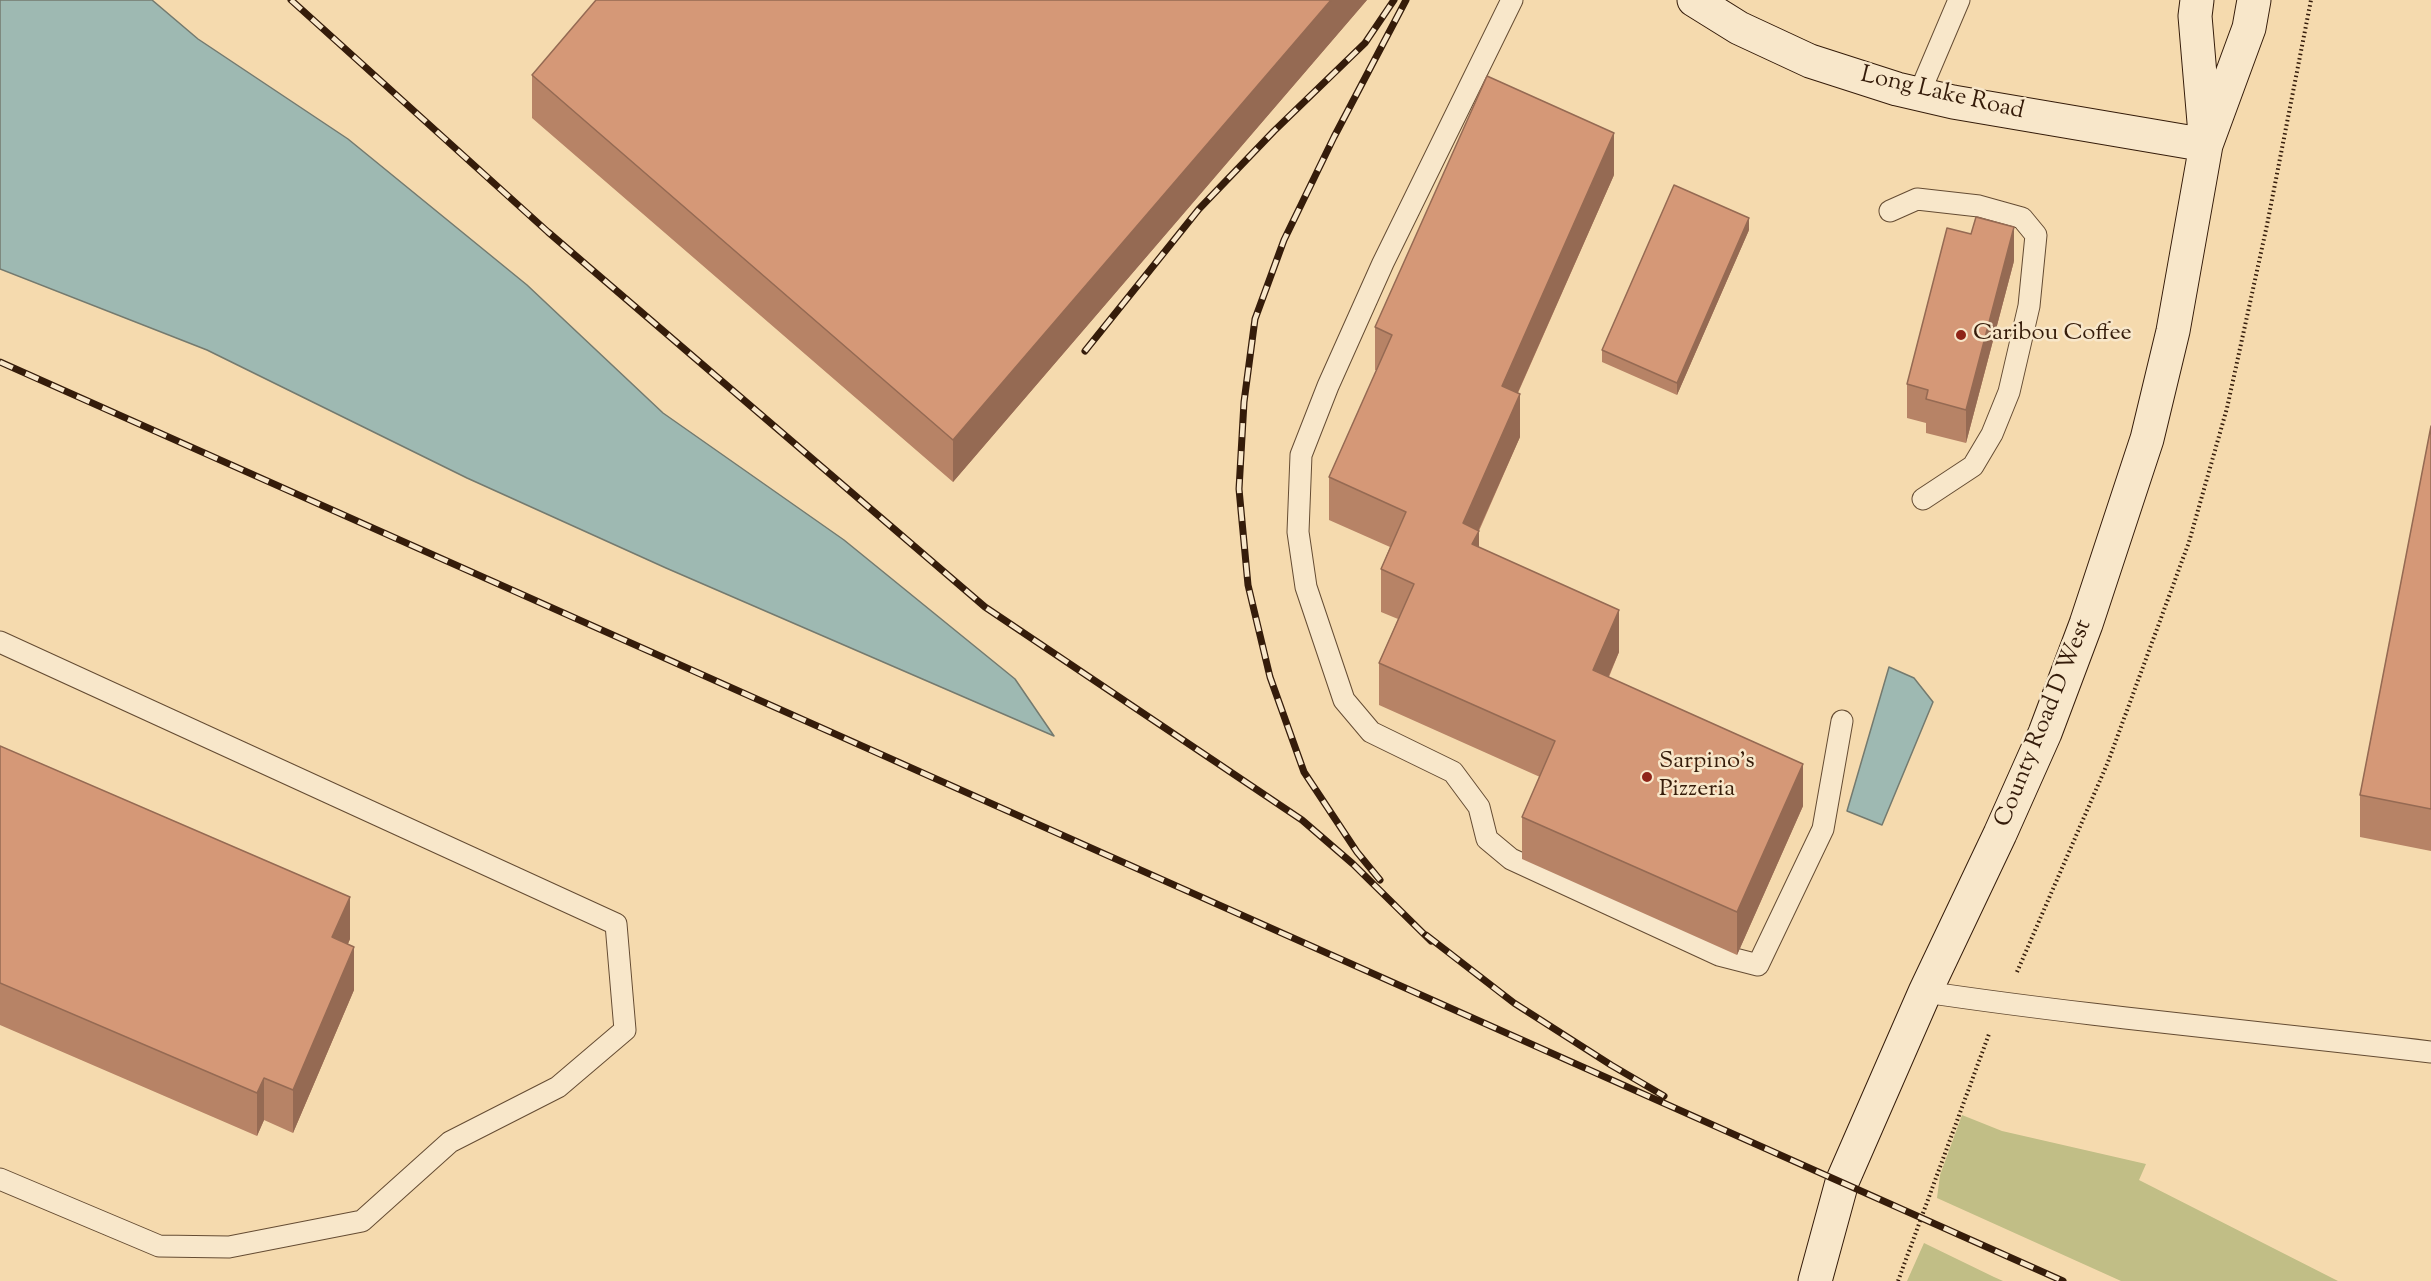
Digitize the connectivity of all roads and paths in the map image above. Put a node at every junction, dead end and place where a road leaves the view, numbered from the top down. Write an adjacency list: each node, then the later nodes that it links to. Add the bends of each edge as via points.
1 (1512, 0): 12 (lane, via 1383,263 1301,455 1298,532 1306,587 1344,700 1371,732 1453,772 1479,807 1486,839 1511,859 1719,955 1758,965 1822,829)
2 (1694, 0): 7 (main road, Long Lake Road, via 1739,28 1810,60)
3 (1959, 0): 7 (lane)
4 (2197, 0): 8 (main road, County Road D West)
5 (2254, 0): 8 (main road, County Road D West, via 2249,28)
6 (2311, 0): 14 (path, via 2228,408 2189,542 2108,762)
7 (1919, 94): 8 (main road, Long Lake Road)
8 (2206, 145): 13 (main road, County Road D West, via 2173,331 2147,439 2090,613 2041,743)
9 (1890, 211): 10 (lane, via 1917,199 1979,206 2022,218 2036,236 2029,306 2009,392 1992,434 1973,466)
10 (1923, 499)
11 (0, 642): 16 (lane, via 616,924 625,1030 558,1087 450,1142 362,1221 229,1247 159,1246)
12 (1842, 721)
13 (1925, 992): 14 (lane); 17 (main road, County Road D West, via 1842,1182)
14 (2002, 1004): 15 (lane); 18 (path)
15 (2431, 1052)
16 (0, 1179)
17 (1815, 1281)
18 (1898, 1281)

